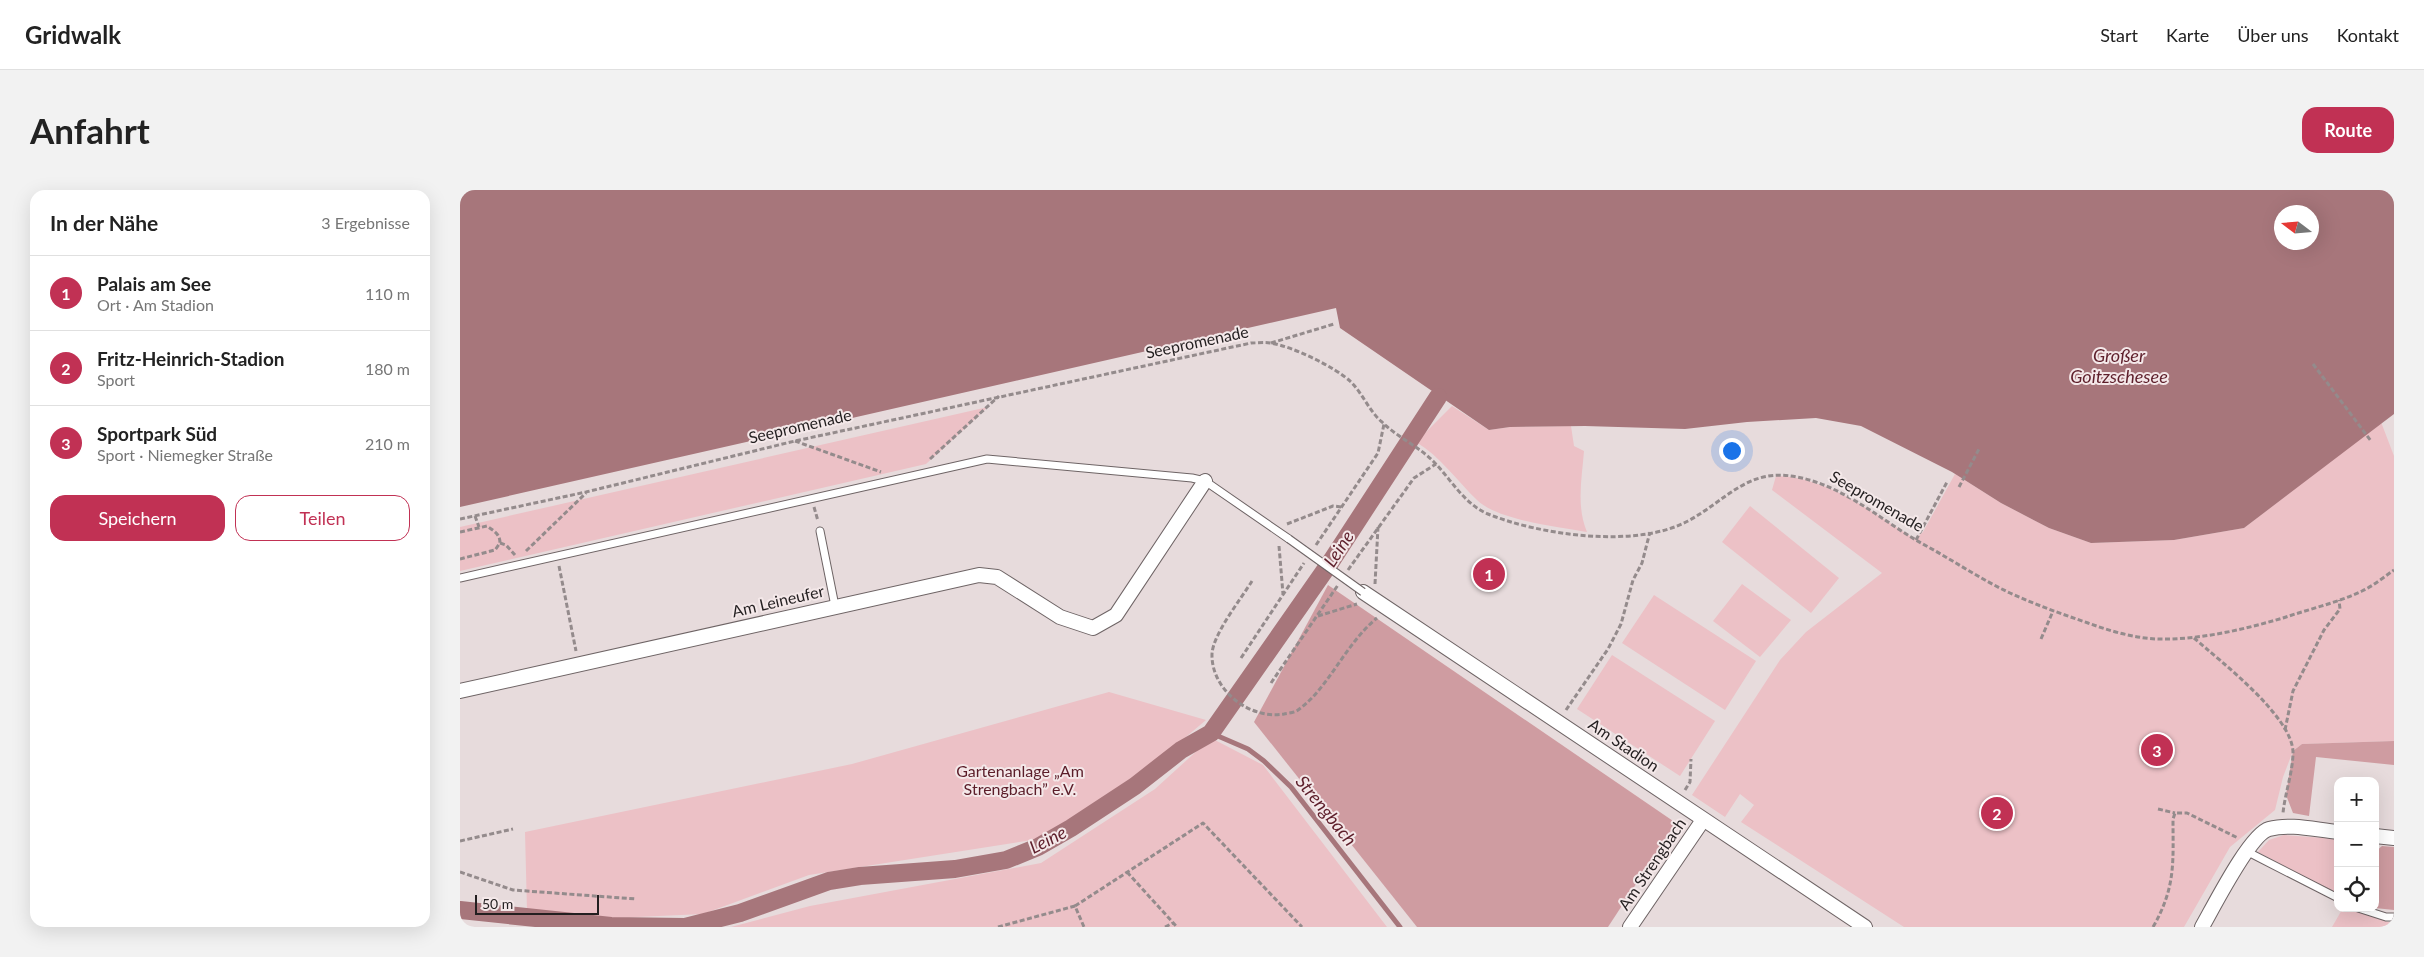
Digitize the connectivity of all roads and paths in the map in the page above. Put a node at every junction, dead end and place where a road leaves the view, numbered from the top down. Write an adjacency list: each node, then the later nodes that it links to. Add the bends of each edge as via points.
1 (1334, 324): 2 (path)
2 (1271, 343): 4 (path, Seepromenade, via 1251,343); 20 (path, Seepromenade, via 1307,356 1353,384 1368,409 1429,457 1476,508 1492,515 1584,537)
3 (2314, 364): 6 (path)
4 (1000, 395): 5 (path, Seepromenade); 8 (path)
5 (795, 441): 9 (path); 13 (path, Seepromenade)
6 (2371, 441)
7 (1979, 449): 12 (path)
8 (910, 477): 9 (lane); 10 (lane, via 987,459)
9 (900, 478): 14 (lane)
10 (1205, 481): 29 (lane, bridge); 31 (street, Am Leineufer, via 1116,615 1093,628 1060,617 997,577 979,575)
11 (1947, 482): 21 (path)
12 (1959, 487)
13 (586, 492): 15 (path, Seepromenade); 24 (path)
14 (811, 497): 18 (path); 24 (lane)
15 (475, 516): 16 (path, Seepromenade); 17 (path)
16 (460, 520)
17 (479, 527): 19 (path); 22 (path, via 487,526 495,531)
18 (820, 531): 31 (lane)
19 (460, 532)
20 (1650, 532): 21 (path, Seepromenade, via 1669,529 1687,521 1743,482 1765,476 1795,476 1829,486); 38 (path, via 1621,624 1608,650)
21 (1916, 540): 33 (path, Seepromenade, via 2008,592)
22 (500, 543): 23 (path, via 495,550); 24 (path, via 506,545)
23 (460, 559)
24 (519, 562): 27 (lane)
25 (558, 564): 36 (path)
26 (2394, 570): 30 (path, Seepromenade, via 2365,590)
27 (460, 578)
28 (1252, 581): 32 (path, via 1215,640 1212,654 1216,677 1222,687 1252,712 1270,716 1297,712 1362,631)
29 (1363, 592): 32 (street, Am Stadion)
30 (2339, 600): 34 (path, Seepromenade, via 2268,622); 39 (path, via 2340,609 2324,630 2293,691)
31 (835, 606): 36 (street, Am Leineufer)
32 (1388, 609): 38 (street, Am Stadion)
33 (2054, 611): 34 (path, Seepromenade, via 2110,631 2144,638); 35 (path)
34 (2194, 638): 39 (path, via 2251,688)
35 (2040, 639)
36 (578, 664): 37 (street, Am Leineufer)
37 (460, 691)
38 (1558, 722): 41 (street, Am Stadion)
39 (2285, 730): 45 (path, via 2293,751)
40 (1691, 758): 41 (path, via 1690,782)
41 (1678, 804): 44 (street, Am Stadion)
42 (2158, 809): 43 (path)
43 (2175, 813): 49 (path, via 2187,813); 68 (path, via 2171,888)
44 (1703, 820): 66 (street, Am Strengbach); 67 (street, Am Stadion)
45 (2282, 826): 47 (street); 52 (street, via 2266,829)
46 (513, 830): 51 (path)
47 (2334, 832)
48 (2379, 836): 50 (street)
49 (2238, 838)
50 (2394, 838)
51 (460, 841)
52 (2246, 851): 55 (lane); 69 (street)
53 (460, 872): 56 (path, via 513,890)
54 (1127, 872): 57 (path); 60 (path); 65 (path, via 1203,823)
55 (2334, 896)
56 (636, 899)
57 (1075, 906): 61 (path); 62 (path)
58 (2370, 912): 59 (lane)
59 (2394, 917)
60 (1173, 922): 63 (path); 64 (path)
61 (998, 927)
62 (1084, 927)
63 (1165, 927)
64 (1177, 927)
65 (1302, 927)
66 (1630, 927)
67 (1865, 927)
68 (2153, 927)
69 (2202, 927)

